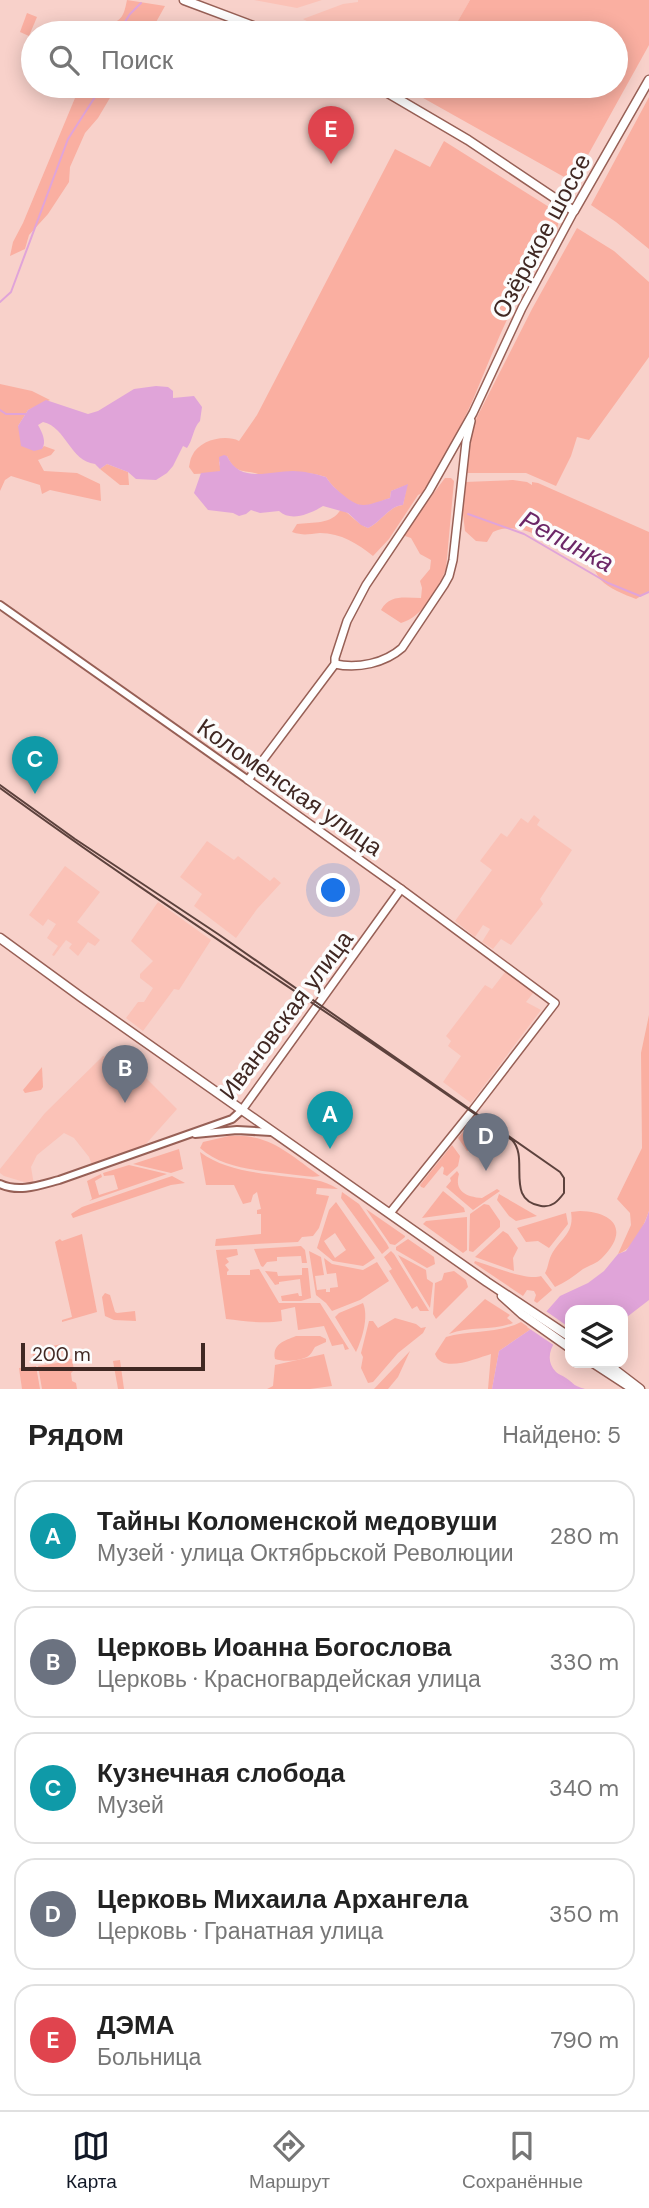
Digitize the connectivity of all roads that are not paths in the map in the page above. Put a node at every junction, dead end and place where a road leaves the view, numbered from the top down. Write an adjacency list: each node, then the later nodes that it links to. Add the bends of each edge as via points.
1 (184, 0): 2 (main road)
2 (240, 21)
3 (649, 80): 5 (main road, Озёрское шоссе)
4 (396, 98): 5 (main road)
5 (574, 211): 6 (main road, Озёрское шоссе)
6 (472, 414): 8 (main road, via 429,491 366,585 347,621); 8 (main road, via 449,576 393,656 362,665)
7 (0, 605): 9 (street, Коломенская улица)
8 (335, 664): 9 (main road)
9 (248, 780): 10 (main road, Коломенская улица)
10 (401, 889): 12 (main road, Ивановская улица); 16 (main road, Коломенская улица, via 555,1003)
11 (0, 938): 12 (main road)
12 (242, 1110): 13 (main road); 14 (street, Ивановская улица, via 232,1119)
13 (275, 1133): 14 (street, Ивановская улица, via 237,1130); 16 (main road)
14 (186, 1135): 15 (street, via 32,1188)
15 (0, 1184)
16 (390, 1213): 17 (main road)
17 (524, 1311): 18 (main road); 19 (main road)
18 (565, 1334)
19 (565, 1344)
20 (600, 1368): 22 (main road)
21 (613, 1368): 23 (main road)
22 (632, 1389)
23 (640, 1389)

